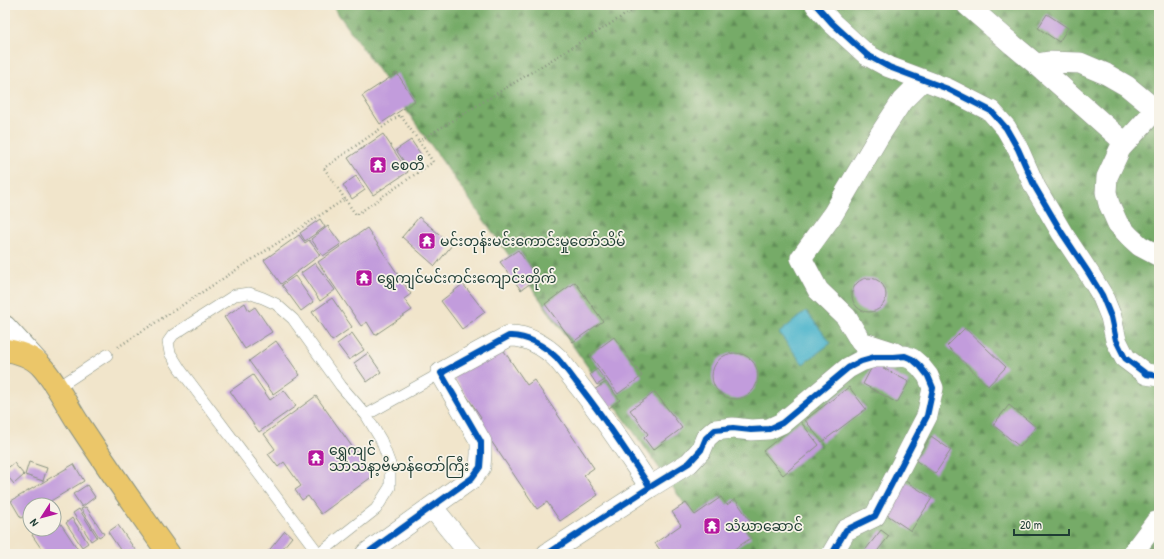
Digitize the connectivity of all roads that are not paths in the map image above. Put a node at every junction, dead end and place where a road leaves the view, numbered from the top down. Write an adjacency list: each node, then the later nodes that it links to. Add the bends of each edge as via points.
1 (816, 5): 4 (street, via 832,24 867,55)
2 (967, 5): 3 (street)
3 (1036, 64): 5 (street, via 1080,63 1128,86); 6 (street)
4 (923, 80): 11 (street, via 902,101 833,214 801,258 818,290 846,317 861,342); 14 (street, via 948,89 991,112 1006,128 1062,233 1102,295 1111,317 1116,340 1125,358 1146,374)
5 (1157, 108): 6 (street)
6 (1125, 142): 7 (street, via 1107,178 1106,192 1109,204 1118,224 1130,237 1140,246)
7 (1159, 256)
8 (5, 328): 12 (street)
9 (5, 350): 12 (main road, via 24,355)
10 (107, 354): 15 (lane)
11 (905, 356): 17 (street, via 875,357 861,361 848,368 782,423 769,429 715,430 706,438 701,450 689,463); 25 (street, via 920,366 933,388 927,416 875,516 846,530)
12 (40, 365): 15 (main road)
13 (441, 372): 16 (lane); 17 (street, via 508,336 527,339 540,345 557,358 596,407); 18 (street, via 481,442 481,454 480,467 472,478)
14 (1159, 376)
15 (57, 388): 20 (main road)
16 (366, 414): 21 (lane, via 381,440 390,464 390,487 376,509); 21 (lane, via 293,319 276,304 263,298 249,293 235,295 173,335 168,342 170,354 180,369)
17 (650, 487): 24 (street)
18 (432, 507): 22 (street); 23 (street)
19 (1158, 518): 26 (street)
20 (169, 554)
21 (319, 554)
22 (366, 554)
23 (472, 554)
24 (547, 554)
25 (832, 554)
26 (1132, 554)

